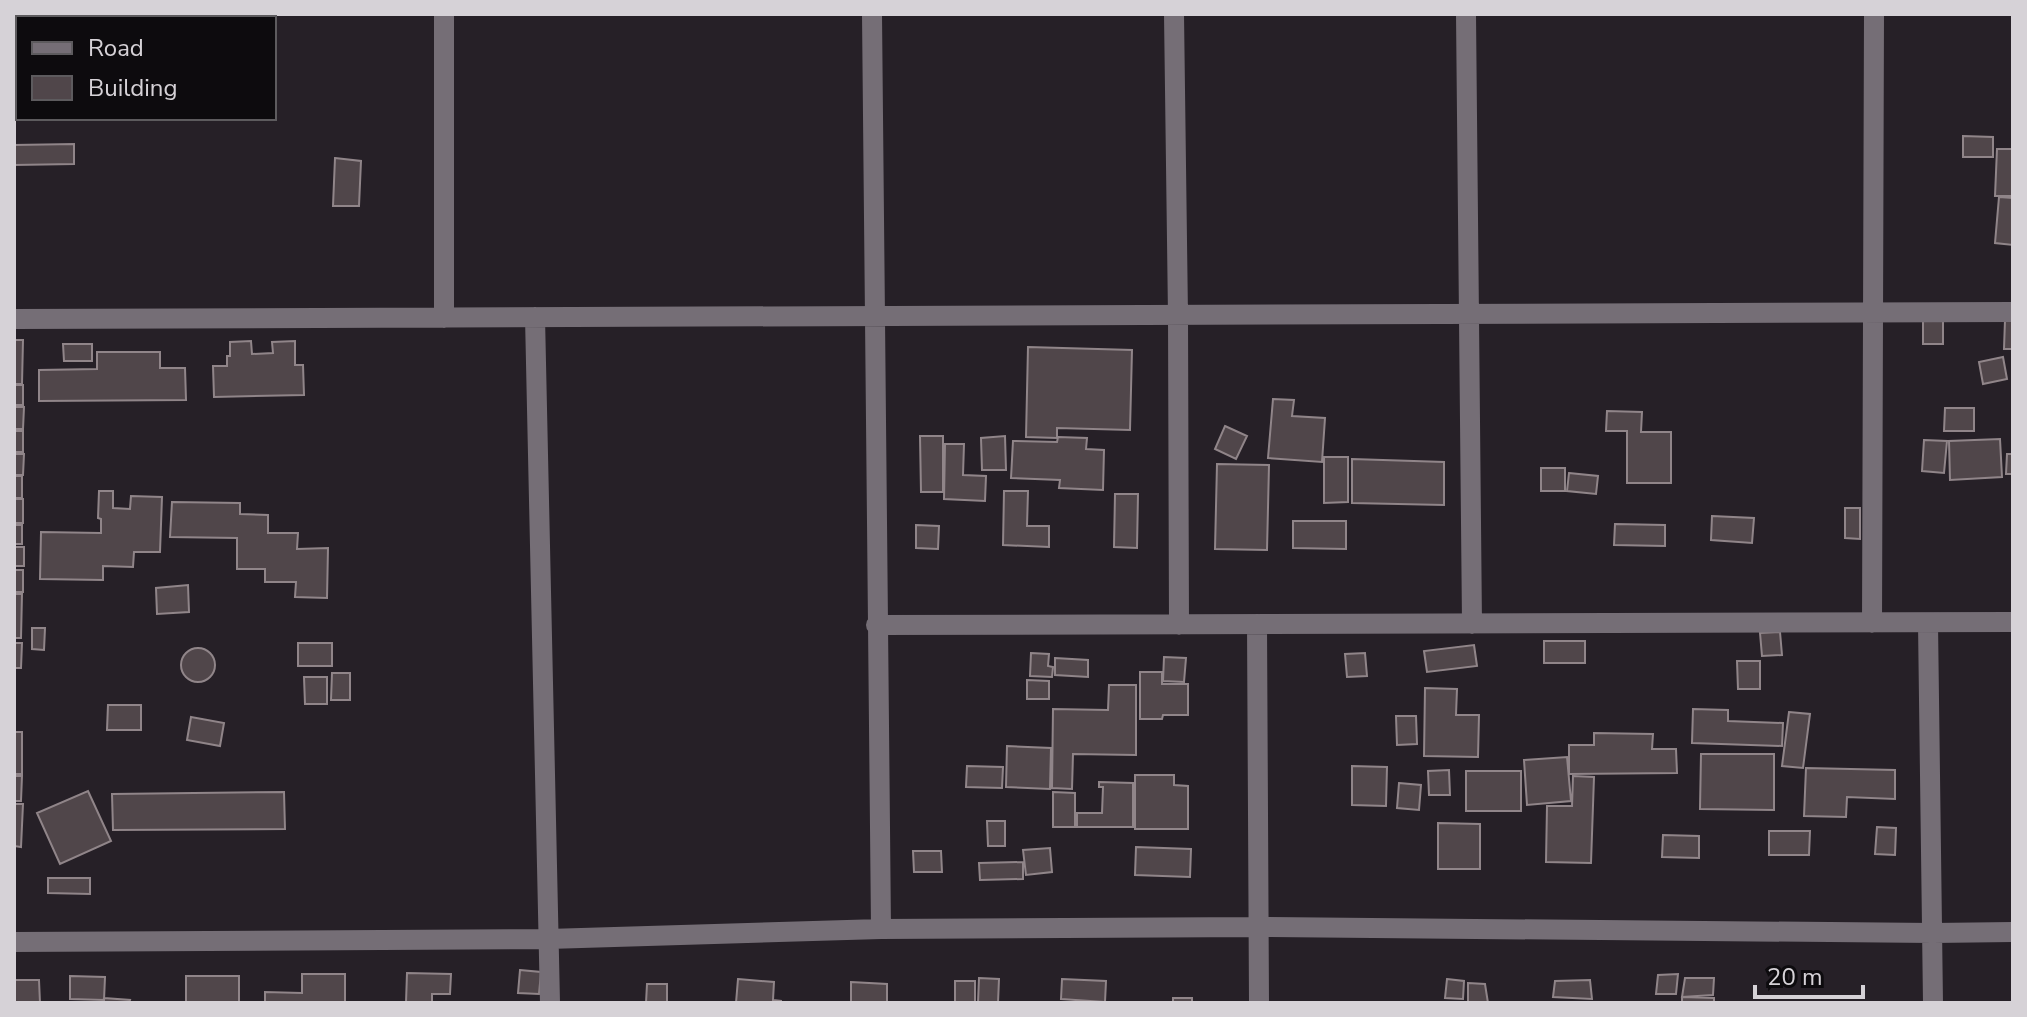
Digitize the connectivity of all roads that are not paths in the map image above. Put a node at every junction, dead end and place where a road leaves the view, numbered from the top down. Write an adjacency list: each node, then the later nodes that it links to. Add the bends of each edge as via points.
1 (444, 14): 12 (street)
2 (872, 14): 9 (street)
3 (1174, 14): 10 (street)
4 (1466, 14): 8 (street)
5 (1874, 14): 7 (street)
6 (2013, 312): 7 (street)
7 (1873, 313): 8 (street); 15 (street)
8 (1469, 314): 10 (street); 18 (street)
9 (874, 316): 10 (street); 11 (street); 19 (street)
10 (1178, 316): 20 (street)
11 (535, 317): 12 (street); 25 (street)
12 (444, 318): 13 (street)
13 (14, 319)
14 (2013, 622): 16 (street)
15 (1872, 623): 16 (street); 18 (street)
16 (1928, 623): 24 (street)
17 (1257, 624): 18 (street); 20 (street); 21 (street)
18 (1472, 624)
19 (876, 625): 20 (street); 22 (street)
20 (1179, 625)
21 (1259, 927): 22 (street); 24 (street); 28 (street)
22 (881, 929): 25 (street)
23 (2013, 932): 24 (street)
24 (1933, 933): 29 (street)
25 (548, 939): 26 (street); 27 (street)
26 (14, 942)
27 (550, 1003)
28 (1259, 1003)
29 (1933, 1003)

